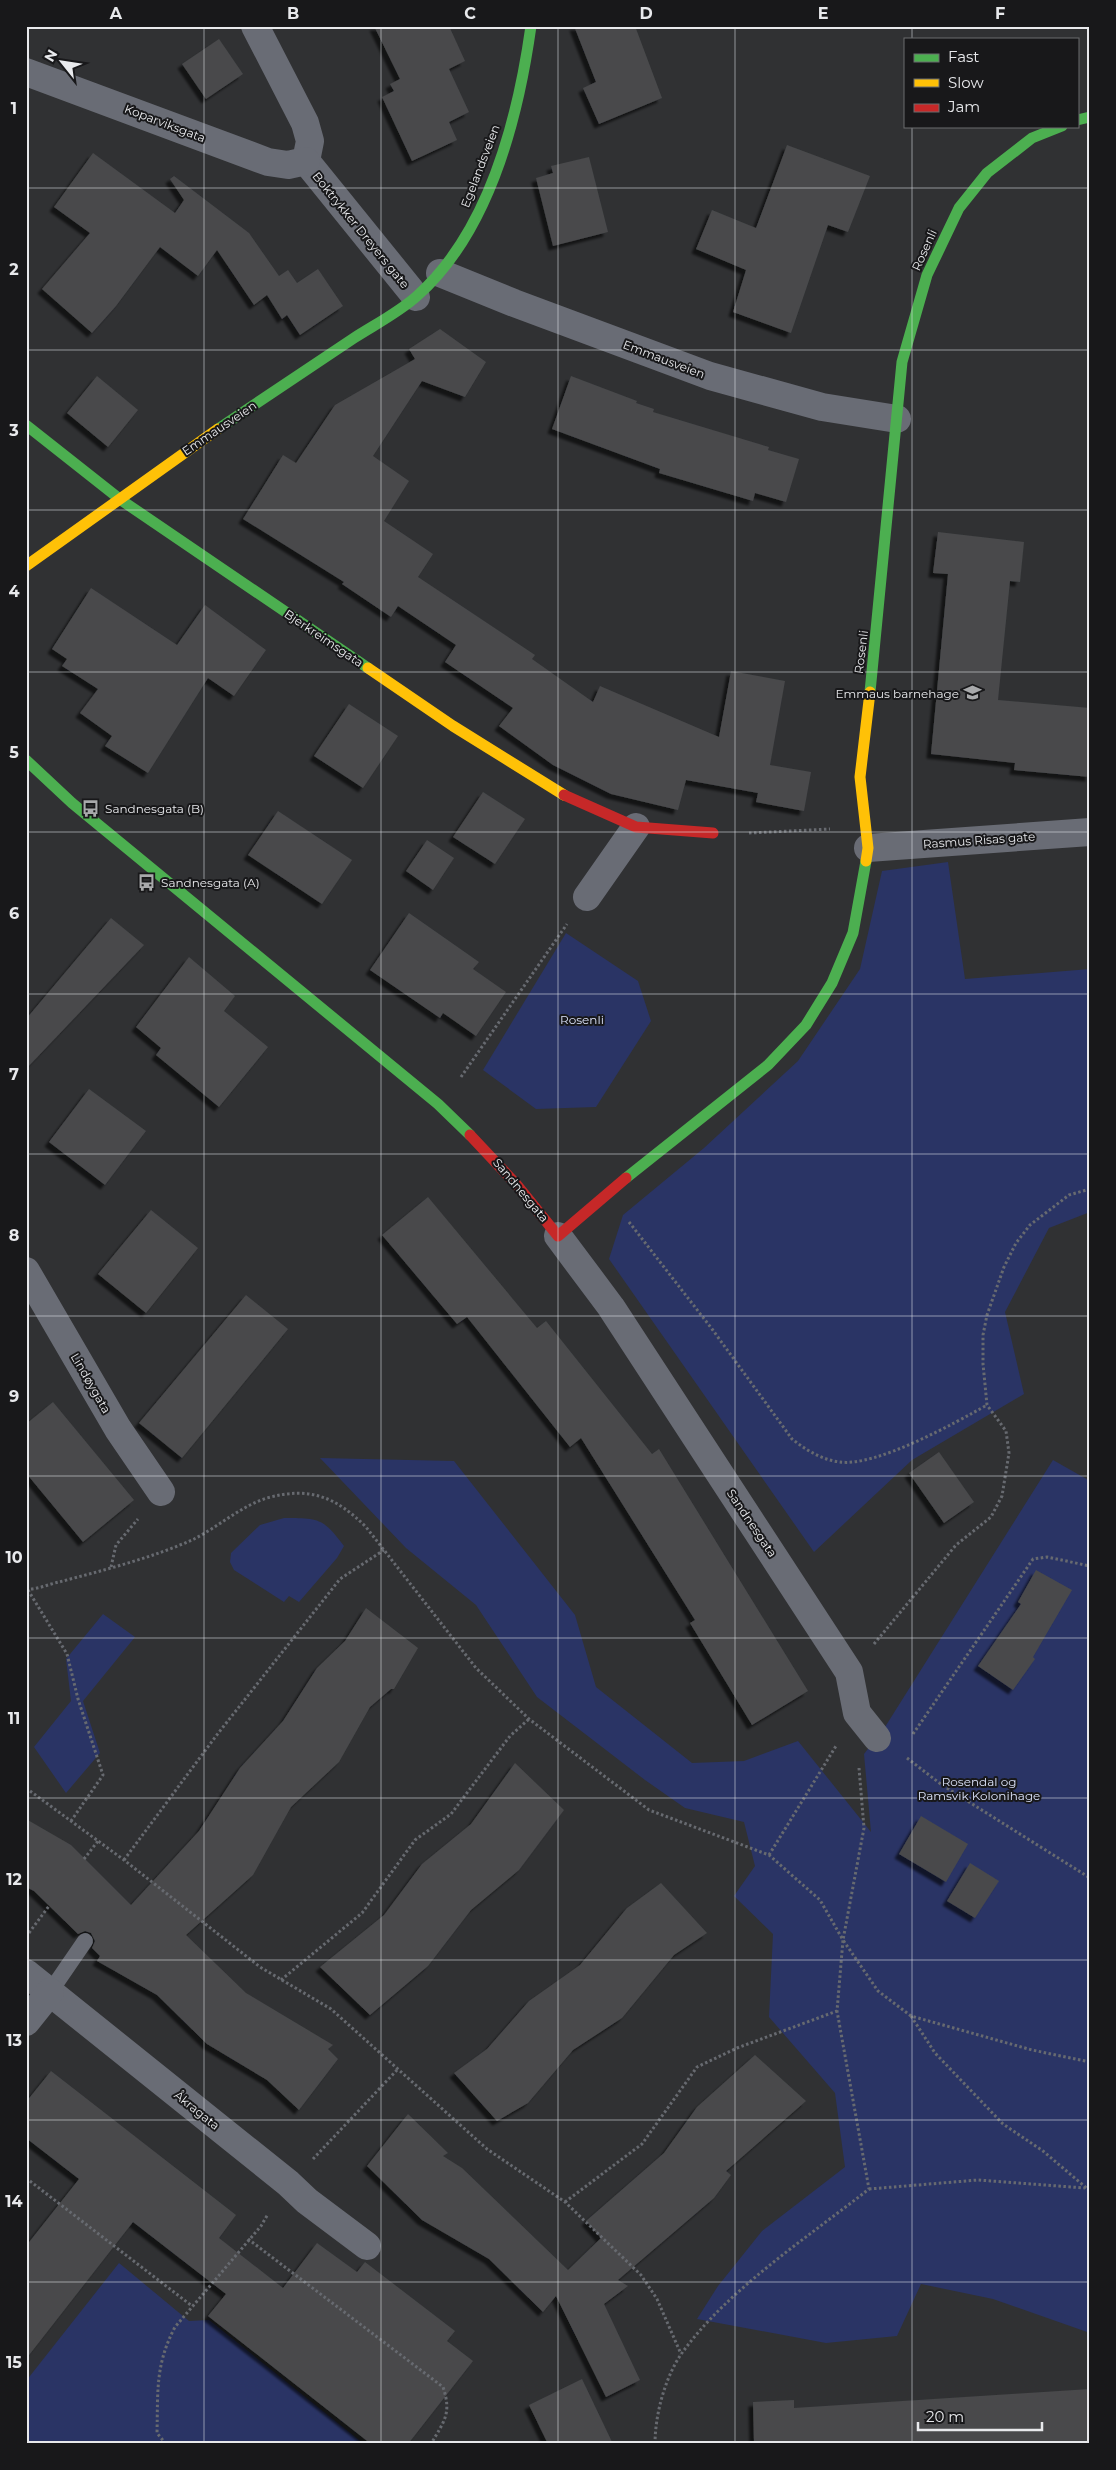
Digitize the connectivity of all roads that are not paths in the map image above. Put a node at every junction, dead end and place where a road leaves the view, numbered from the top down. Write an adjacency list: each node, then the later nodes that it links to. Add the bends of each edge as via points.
1 (255, 26): 5 (street, Boktrykker Dreyers gate, via 305,123 310,141)
2 (531, 26): 6 (street, Egelandsveien, via 517,108 499,160 463,243)
3 (26, 72): 5 (street, Koparviksgata, via 268,162 288,165)
4 (1057, 128): 8 (street, Rosenli, via 1032,138 987,173 959,208 927,276 916,311 902,362)
5 (306, 161): 7 (street, Boktrykker Dreyers gate)
6 (440, 272): 7 (street, Egelandsveien); 8 (street, Emmausveien, via 710,376 822,407)
7 (416, 297): 10 (street, Emmausveien, via 183,452)
8 (896, 419): 16 (street, Rosenli, via 888,528 860,777)
9 (26, 425): 10 (street, Bjerkreimsgata)
10 (121, 500): 11 (street, Emmausveien); 13 (street, Bjerkreimsgata, via 453,726 554,790)
11 (26, 566)
12 (26, 760): 18 (street, Sandnesgata, via 110,835 438,1104 482,1144)
13 (636, 827): 15 (street, Bjerkreimsgata); 17 (street)
14 (1090, 832): 16 (street, Rasmus Risas gate)
15 (713, 833)
16 (867, 836): 18 (street, Rosenli, via 853,933 832,982 806,1025 768,1065)
17 (587, 896)
18 (558, 1236): 21 (street, Sandnesgata, via 611,1307 848,1672 857,1713)
19 (26, 1271): 20 (street, Lindøygata, via 118,1429)
20 (161, 1492)
21 (877, 1738)
22 (85, 1941): 24 (lane)
23 (26, 1973): 24 (street, Åkragata)
24 (50, 1992): 25 (street); 26 (street, Åkragata)
25 (26, 2022)
26 (367, 2246)

